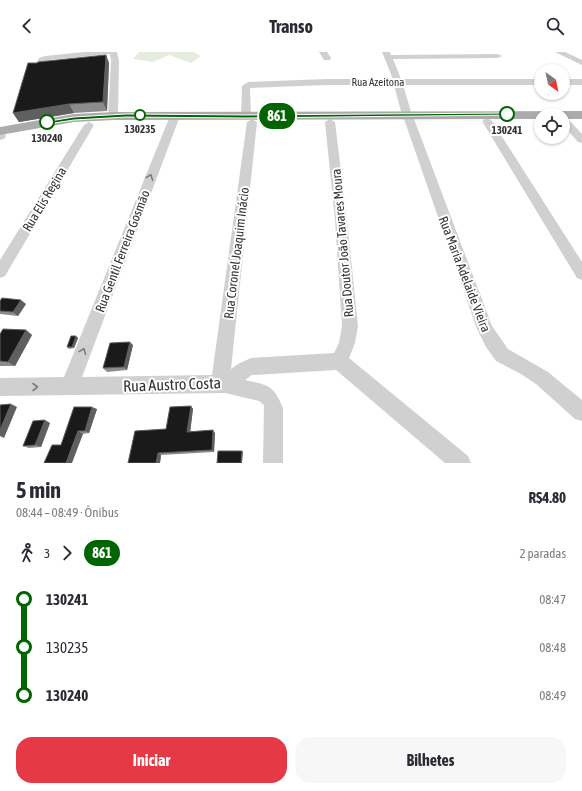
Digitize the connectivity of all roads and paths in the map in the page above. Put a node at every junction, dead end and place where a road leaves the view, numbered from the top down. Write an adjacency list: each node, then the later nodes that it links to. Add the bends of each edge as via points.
1 (45, 52): 2 (street)
2 (69, 52)
3 (107, 52): 9 (street, via 48,58 42,60)
4 (113, 52): 15 (street)
5 (559, 52): 8 (street)
6 (387, 55): 7 (street); 10 (street, Rua Maria Adelaide Vieira)
7 (498, 56)
8 (582, 63)
9 (38, 68)
10 (398, 82): 11 (street, Rua Azeitona); 16 (street, Rua Maria Adelaide Vieira); 18 (street, Rua Azeitona, via 246,86)
11 (534, 82)
12 (570, 82): 13 (street)
13 (582, 82)
14 (582, 115): 16 (main road)
15 (113, 116): 17 (main road); 26 (main road, via 57,121)
16 (408, 117): 18 (main road); 22 (main road); 23 (main road); 34 (street, Rua Maria Adelaide Vieira, via 485,330 492,342 502,354 542,378)
17 (174, 118): 18 (main road); 24 (main road); 33 (street, Rua Gentil Ferreira Gosmão, one-way to 17)
18 (249, 119): 23 (main road); 31 (street, Rua Coronel Joaquim Inácio)
19 (582, 119): 21 (main road)
20 (534, 120): 22 (main road)
21 (570, 120)
22 (487, 121): 29 (street)
23 (330, 122): 30 (street, Rua Doutor João Tavares Moura, via 350,326 347,343)
24 (89, 125): 26 (main road); 28 (street, Rua Elis Regina)
25 (570, 127): 27 (street)
26 (0, 135)
27 (582, 140)
28 (0, 272)
29 (582, 274)
30 (339, 361): 31 (street, Rua Austro Costa, via 251,367); 36 (street)
31 (223, 384): 33 (street, Rua Austro Costa); 35 (street, via 264,393 273,403)
32 (0, 387): 33 (street, Rua Austro Costa, one-way to 33)
33 (69, 387)
34 (582, 412)
35 (273, 463)
36 (461, 463)

